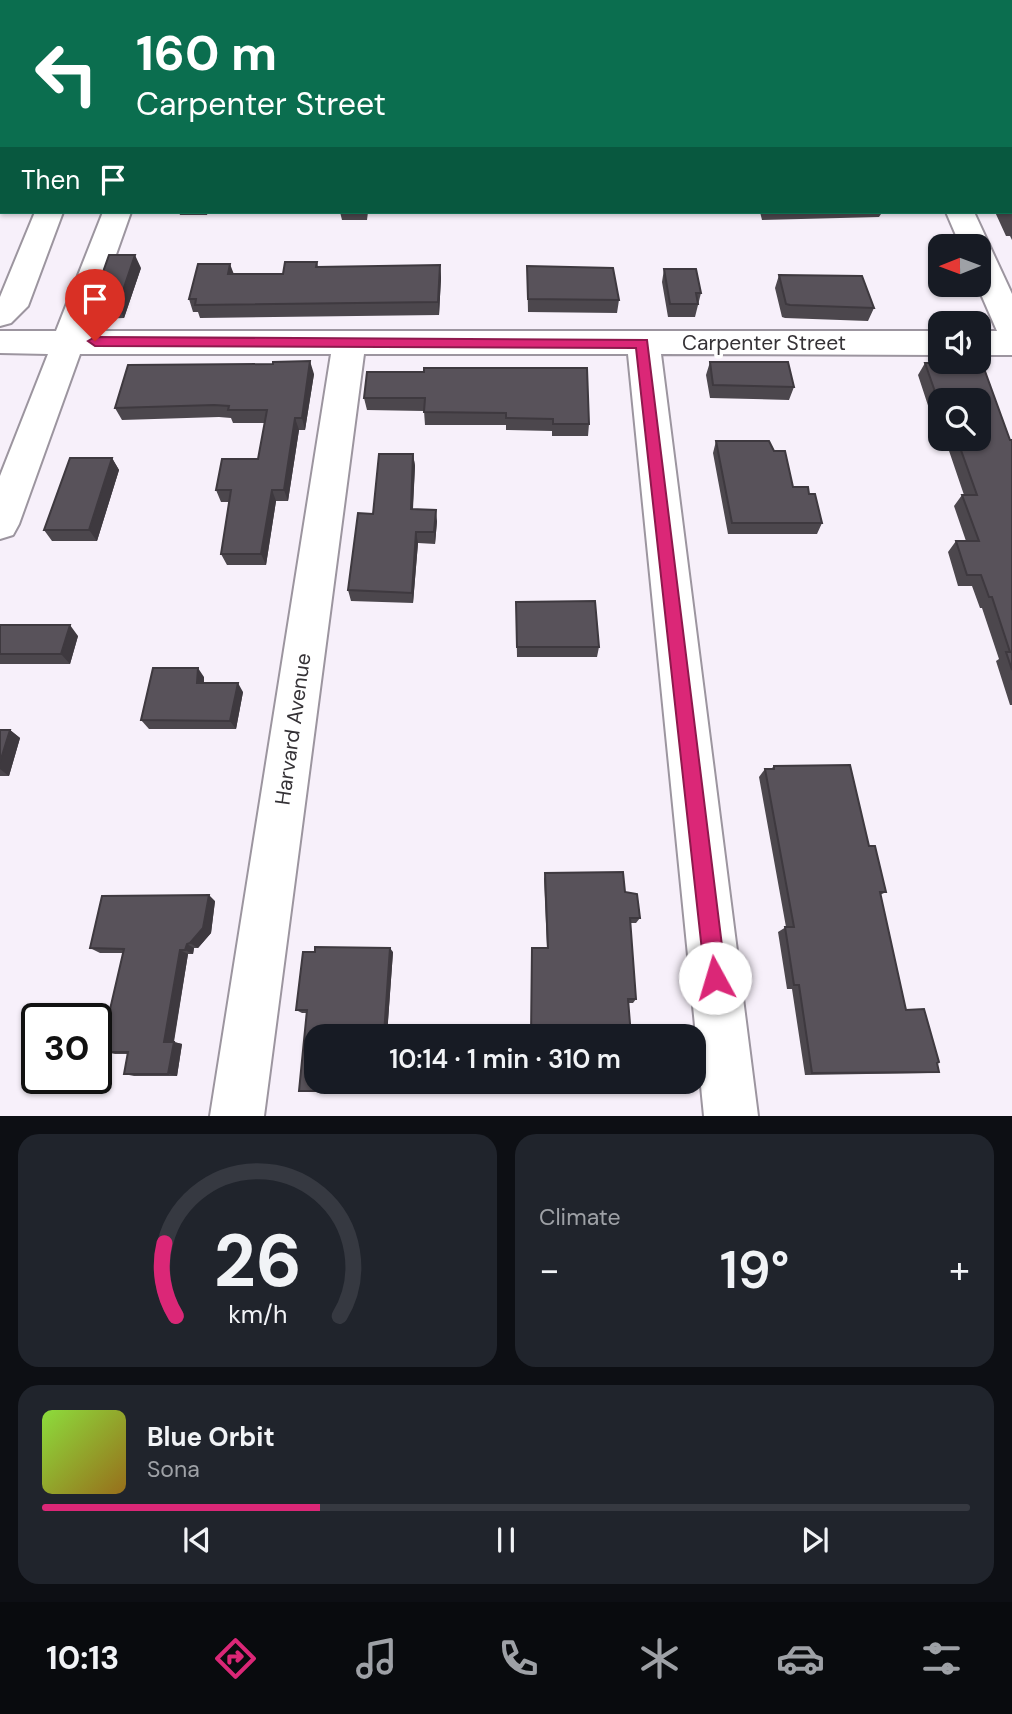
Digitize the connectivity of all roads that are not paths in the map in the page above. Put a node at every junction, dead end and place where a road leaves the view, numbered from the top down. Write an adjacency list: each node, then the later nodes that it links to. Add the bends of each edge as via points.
1 (49, 214): 6 (street, via 12,306)
2 (116, 214): 8 (street)
3 (961, 214): 4 (street)
4 (969, 234)
5 (991, 282): 7 (street)
6 (0, 315)
7 (1012, 329)
8 (69, 341): 9 (street, Carpenter Street); 10 (street, Carpenter Street); 15 (street)
9 (0, 342)
10 (349, 342): 14 (street, Carpenter Street); 16 (street, Harvard Avenue)
11 (928, 343): 14 (street, Carpenter Street)
12 (991, 343): 13 (street)
13 (1012, 343)
14 (643, 344): 17 (street)
15 (0, 524)
16 (237, 1115)
17 (731, 1115)

